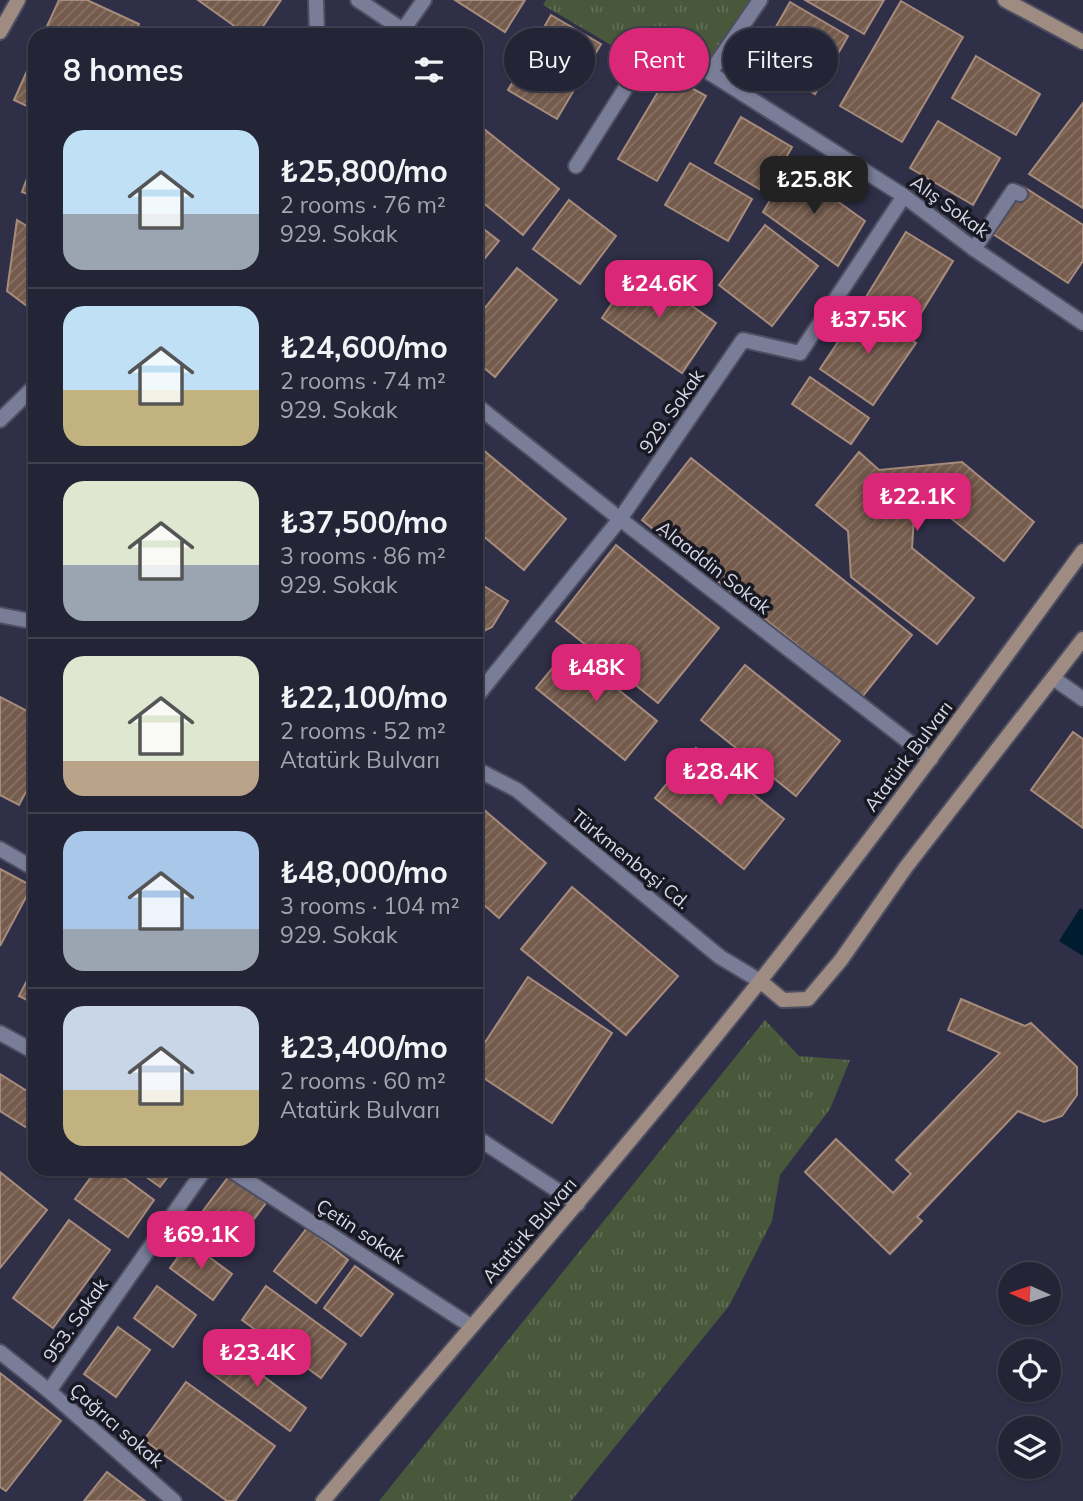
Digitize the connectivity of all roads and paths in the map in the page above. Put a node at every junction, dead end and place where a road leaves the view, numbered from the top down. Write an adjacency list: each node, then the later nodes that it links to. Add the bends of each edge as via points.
1 (18, 0): 10 (street)
2 (316, 0): 7 (street)
3 (358, 0): 8 (street)
4 (424, 0): 9 (street)
5 (760, 0): 12 (street)
6 (1005, 0): 11 (street)
7 (317, 28)
8 (400, 28)
9 (404, 28)
10 (0, 32)
11 (1083, 42)
12 (710, 73): 13 (street, Alış Sokak, via 665,52 648,59); 15 (street, Alış Sokak)
13 (576, 166)
14 (1020, 194): 16 (street, via 1013,191)
15 (904, 196): 16 (street, Alış Sokak); 21 (street, 929. Sokak, via 800,353 743,340)
16 (974, 249): 17 (street, Alış Sokak)
17 (1083, 323)
18 (28, 393): 20 (street)
19 (483, 411): 21 (street, Alaaddin Sokak)
20 (0, 420)
21 (620, 519): 27 (street, 929. Sokak); 29 (street, Alaaddin Sokak)
22 (1083, 551): 29 (street, Atatürk Bulvarı)
23 (0, 615): 24 (street)
24 (28, 621)
25 (1083, 639): 26 (street)
26 (1053, 678): 28 (street); 33 (street, via 808,999 783,1000)
27 (483, 688)
28 (1083, 698)
29 (931, 759): 33 (street, Atatürk Bulvarı)
30 (483, 773): 33 (street, Türkmenbaşi Cd., via 517,790 720,957)
31 (0, 849): 32 (street)
32 (28, 865)
33 (760, 981): 39 (street, Atatürk Bulvarı)
34 (0, 1033): 35 (street)
35 (28, 1048)
36 (483, 1142): 39 (street)
37 (200, 1176): 42 (street, 953. Sokak)
38 (240, 1176): 40 (street, Çetin sokak)
39 (578, 1204): 40 (street, Atatürk Bulvarı)
40 (471, 1326): 44 (street, Atatürk Bulvarı)
41 (0, 1352): 42 (street, Çağrıcı sokak)
42 (49, 1391): 43 (street, Çağrıcı sokak)
43 (174, 1501)
44 (323, 1501)

